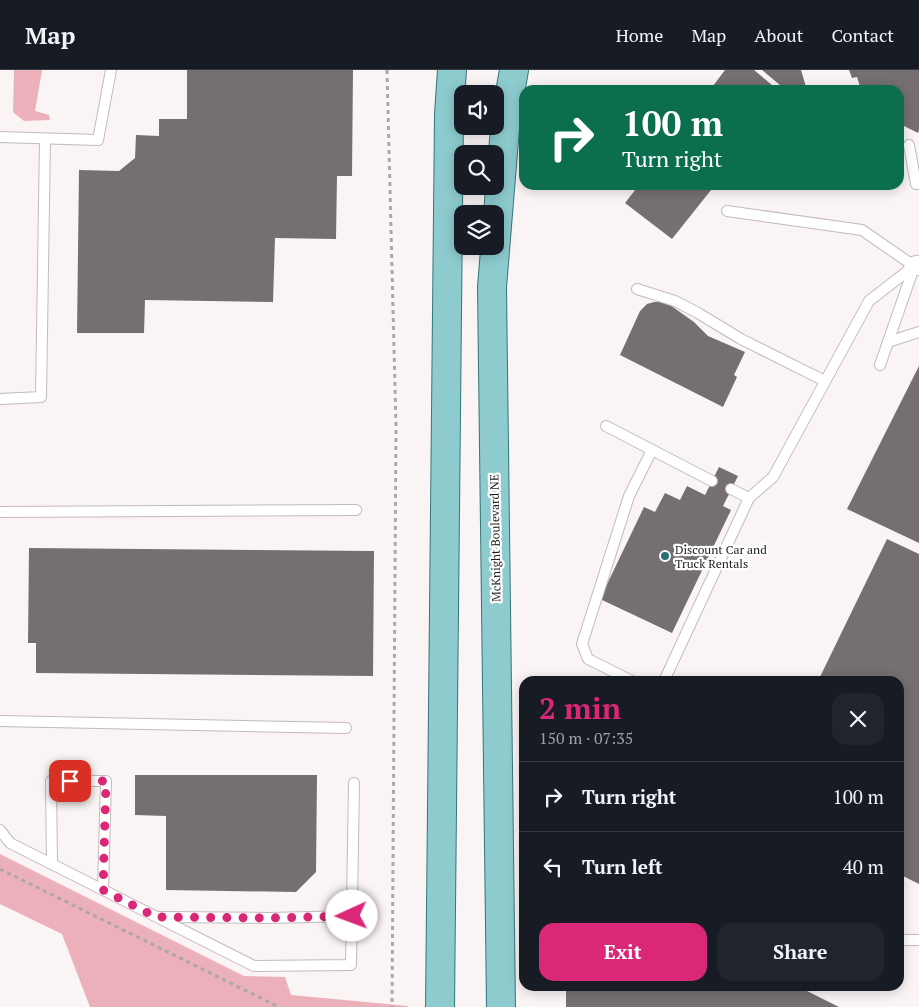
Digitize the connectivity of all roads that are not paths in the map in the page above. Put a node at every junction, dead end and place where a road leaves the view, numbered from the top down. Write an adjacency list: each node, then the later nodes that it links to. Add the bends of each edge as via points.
1 (111, 70): 5 (lane, via 98,140)
2 (452, 70): 35 (main road, via 448,124)
3 (514, 70): 36 (main road, McKnight Boulevard NE, via 506,116 492,287)
4 (0, 137): 5 (lane)
5 (45, 138): 15 (lane, via 41,398)
6 (909, 145): 7 (lane, via 916,184)
7 (919, 184)
8 (727, 211): 9 (lane, via 862,230)
9 (917, 265): 12 (lane); 14 (lane, via 869,300)
10 (637, 289): 14 (lane, via 698,312 741,339)
11 (919, 332): 12 (lane)
12 (888, 342): 13 (lane)
13 (880, 365)
14 (825, 381): 20 (lane, via 773,477)
15 (0, 399)
16 (606, 426): 17 (lane)
17 (652, 450): 18 (lane); 23 (lane, via 629,496 582,644 588,659)
18 (712, 481)
19 (731, 489): 20 (lane)
20 (749, 498): 24 (lane)
21 (356, 510): 22 (lane)
22 (0, 512)
23 (622, 676)
24 (666, 676)
25 (0, 722): 26 (lane)
26 (346, 728)
27 (354, 783): 31 (lane)
28 (0, 830): 29 (lane, via 10,843)
29 (52, 864): 30 (lane); 30 (lane, via 51,781 106,781)
30 (103, 890): 32 (lane)
31 (352, 916): 32 (lane); 32 (lane, via 350,965 254,966)
32 (156, 917)
33 (904, 940): 34 (lane)
34 (919, 940)
35 (440, 1007)
36 (501, 1007)

